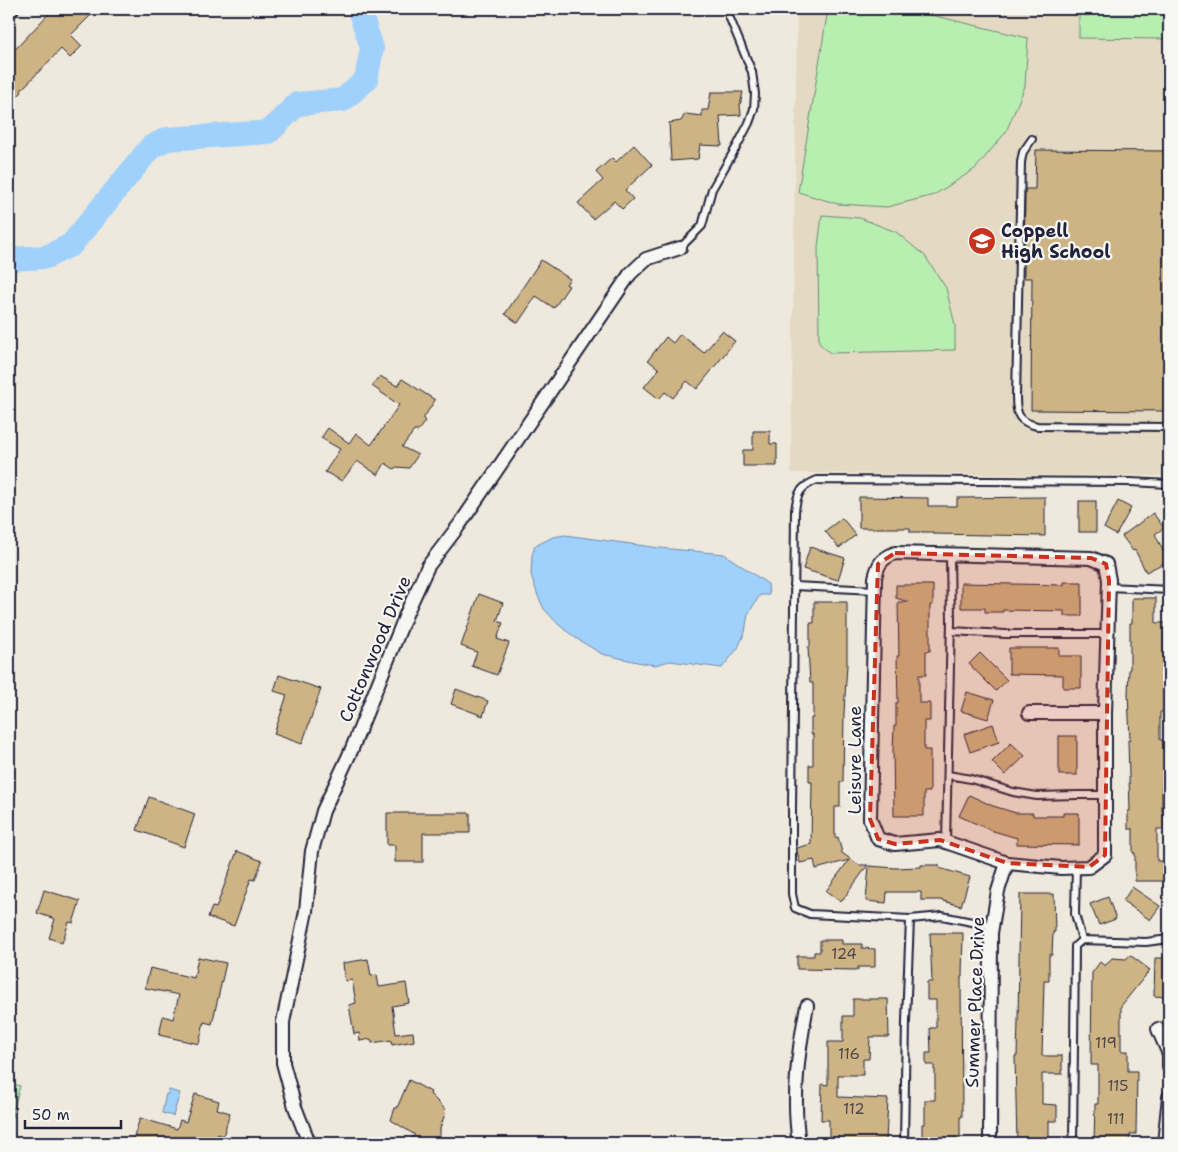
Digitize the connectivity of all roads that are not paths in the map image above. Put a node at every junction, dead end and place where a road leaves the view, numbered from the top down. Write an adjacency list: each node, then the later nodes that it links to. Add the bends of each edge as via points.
1 (12, 9): 3 (street)
2 (726, 9): 5 (lane, via 752,72 754,109 712,189 702,226)
3 (9, 12)
4 (1032, 139): 6 (lane, via 1021,162 1016,397 1020,418 1037,426)
5 (680, 248): 30 (street, Cottonwood Drive, via 646,258 630,274 428,566 323,811 312,851 306,911 282,1022 283,1063)
6 (1169, 426)
7 (1169, 484): 9 (lane, via 817,480 806,485 797,496)
8 (950, 556): 10 (street, Leisure Lane, via 1091,558 1106,564); 11 (street, Leisure Lane, via 895,554 885,557 878,564); 13 (lane)
9 (794, 586): 11 (lane); 22 (lane, via 792,894 795,908 810,914)
10 (1109, 587): 12 (lane); 14 (street, Leisure Lane)
11 (875, 590): 19 (street, Leisure Lane, via 870,819 878,839 895,844)
12 (1169, 590)
13 (951, 631): 14 (lane); 17 (lane)
14 (1108, 634): 16 (street, Leisure Lane)
15 (1029, 713): 16 (street)
16 (1105, 713): 18 (street, Leisure Lane)
17 (948, 775): 18 (lane, via 1037,796); 19 (lane)
18 (1106, 795): 21 (street, Leisure Lane, via 1105,855 1089,867)
19 (946, 842): 20 (street, Leisure Lane)
20 (1007, 863): 21 (street, Leisure Lane); 23 (street, Summer Place Drive)
21 (1076, 868): 25 (lane, via 1075,914)
22 (910, 919): 23 (lane, via 942,916); 32 (lane)
23 (992, 926): 33 (street, Summer Place Drive)
24 (1169, 939): 25 (lane, via 1146,942)
25 (1082, 940): 34 (lane, via 1075,946)
26 (807, 1006): 31 (street, via 798,1048 796,1080)
27 (1158, 1029): 28 (street, via 1169,1054)
28 (1169, 1067)
29 (1169, 1097): 35 (street)
30 (309, 1143)
31 (799, 1143)
32 (904, 1143)
33 (990, 1143)
34 (1072, 1143)
35 (1164, 1143)

